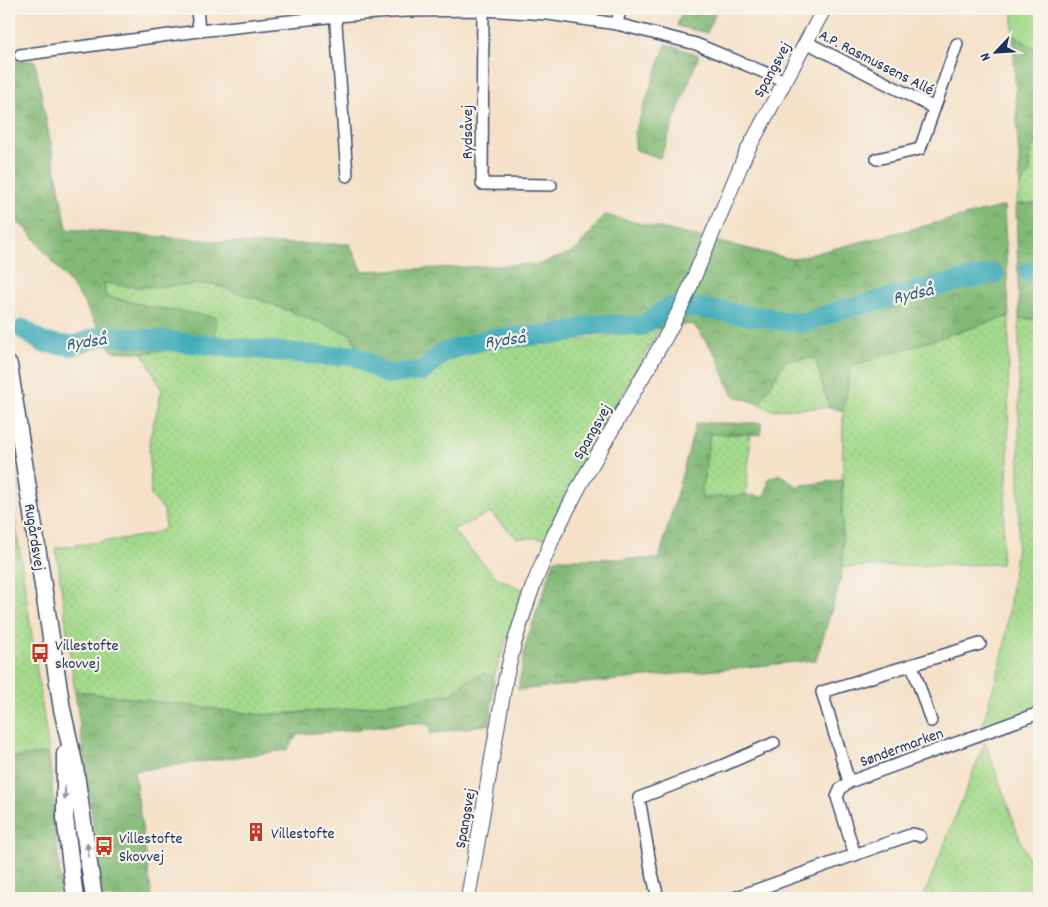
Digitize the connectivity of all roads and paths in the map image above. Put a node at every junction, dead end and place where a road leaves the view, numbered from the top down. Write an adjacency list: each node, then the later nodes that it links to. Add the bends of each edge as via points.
1 (197, 9): 7 (street)
2 (620, 9): 6 (street)
3 (824, 9): 8 (street, Spangsvej)
4 (483, 10): 5 (street); 6 (street, via 548,14); 15 (street, Rydsåvej, via 482,184)
5 (335, 13): 7 (street); 14 (street)
6 (617, 24): 11 (street, via 696,44)
7 (200, 31): 10 (street)
8 (806, 42): 11 (street, Spangsvej); 12 (street, A.P. Rasmussens Allé)
9 (956, 44): 12 (street, A.P. Rasmussens Allé)
10 (20, 54)
11 (785, 81): 28 (street, Spangsvej, via 746,154 685,299 580,485 533,586 506,677)
12 (934, 108): 13 (street, A.P. Rasmussens Allé, via 920,149)
13 (877, 159)
14 (347, 176)
15 (551, 185)
16 (9, 366): 19 (main road, Rugårdsvej)
17 (980, 644): 18 (street)
18 (912, 665): 21 (street); 23 (street, via 822,692)
19 (62, 709): 26 (main road, Rugårdsvej, one-way to 26, via 66,818); 27 (main road, Rugårdsvej, one-way to 19, via 76,767)
20 (1039, 713): 23 (street, Søndermarken)
21 (931, 721)
22 (774, 743): 29 (street, via 639,798)
23 (849, 782): 25 (street, Søndermarken, via 840,788 837,797)
24 (920, 836): 25 (street, via 913,834)
25 (855, 854): 30 (street)
26 (75, 898)
27 (94, 898)
28 (468, 898)
29 (658, 898)
30 (734, 898)

